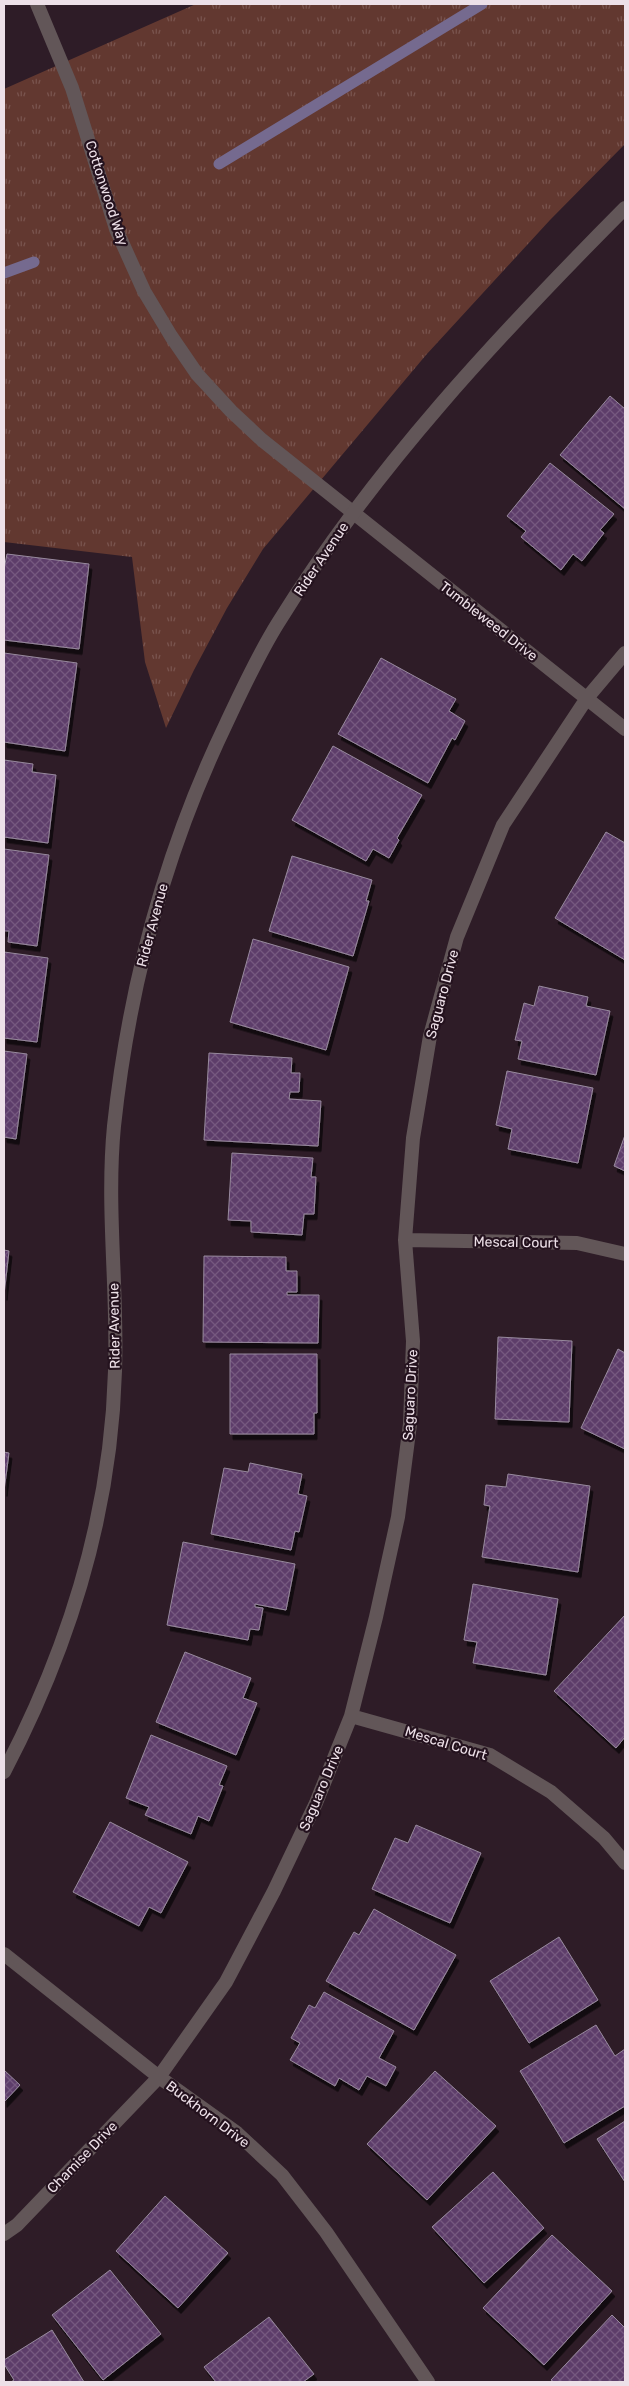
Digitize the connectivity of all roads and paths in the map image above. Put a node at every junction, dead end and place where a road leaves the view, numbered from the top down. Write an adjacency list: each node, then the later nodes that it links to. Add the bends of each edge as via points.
1 (37, 4): 3 (street, Cottonwood Way, via 72,88 116,229 144,291 171,336 197,374 231,411)
2 (625, 208): 3 (street, Rider Avenue, via 534,301)
3 (352, 513): 5 (street, Tumbleweed Drive); 10 (street, Rider Avenue, via 276,626 246,681 193,798 165,873 148,932 122,1061 114,1132 115,1368 113,1425 102,1501 65,1639 32,1717)
4 (625, 653): 5 (street, Saguaro Drive)
5 (587, 698): 6 (street, Tumbleweed Drive); 7 (street, Saguaro Drive, via 503,825 458,937 430,1036 413,1138)
6 (625, 729)
7 (405, 1240): 8 (street, Mescal Court, via 577,1243); 9 (street, Saguaro Drive, via 413,1341 410,1424 398,1517)
8 (625, 1254)
9 (351, 1716): 11 (street, Mescal Court, via 490,1755 551,1792 604,1838); 13 (street, Saguaro Drive, via 316,1804 226,1982)
10 (4, 1772)
11 (625, 1863)
12 (4, 1954): 13 (street, Buckhorn Drive)
13 (159, 2077): 14 (street, Chamise Drive, via 17,2225); 15 (street, Buckhorn Drive, via 237,2133 282,2175 326,2232)
14 (4, 2234)
15 (428, 2382)

